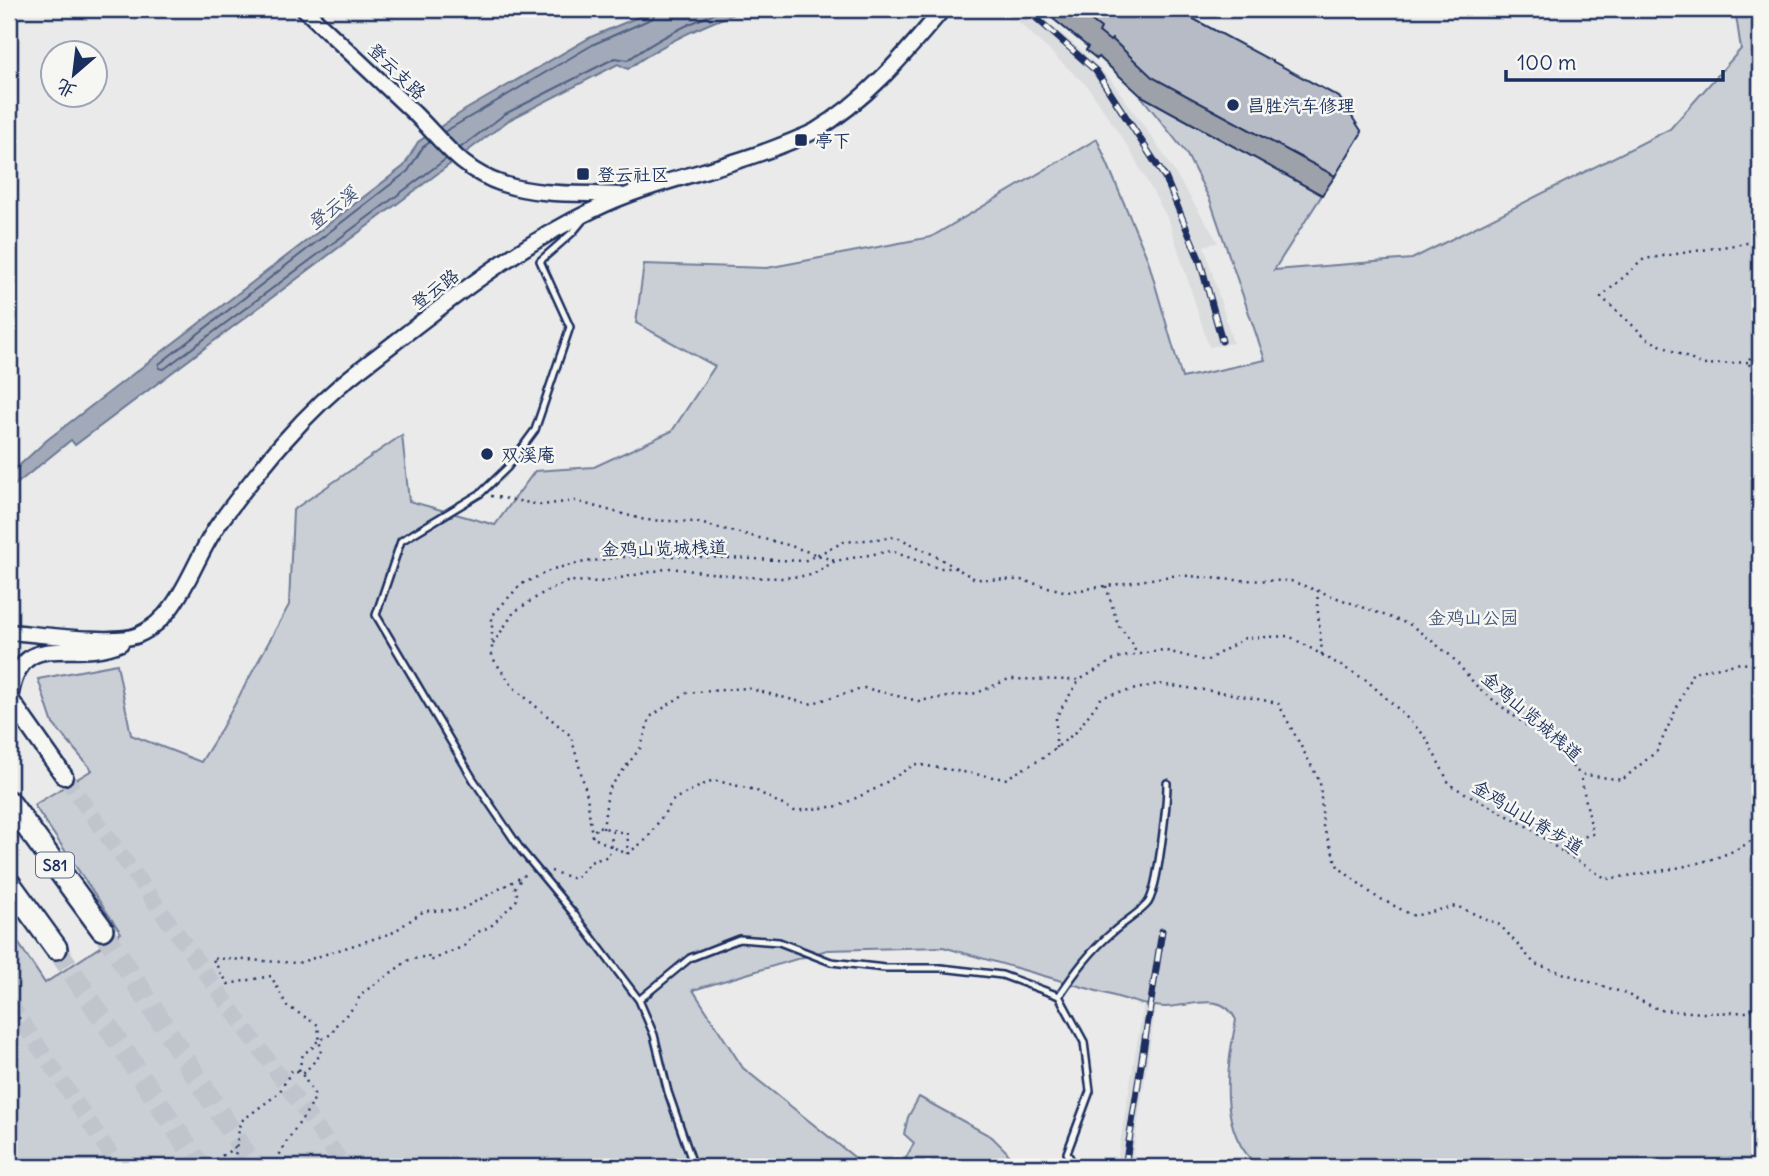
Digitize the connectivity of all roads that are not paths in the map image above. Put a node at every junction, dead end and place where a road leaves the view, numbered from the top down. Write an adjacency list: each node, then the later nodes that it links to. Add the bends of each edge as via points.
1 (304, 9): 3 (street, 登云支路, via 433,131 456,159 489,179 523,189)
2 (943, 9): 3 (street, 登云路, via 888,74 815,130 755,156)
3 (625, 195): 4 (street, 登云路)
4 (591, 211): 6 (street, 登云路, via 522,249 321,401 220,522 168,611); 17 (lane, via 540,261 570,327 535,430 481,493 401,541 376,615 473,779 521,849)
5 (9, 632): 6 (street)
6 (135, 637): 8 (street, 登云路)
7 (9, 638): 8 (street)
8 (114, 646): 9 (street, via 28,657 15,673)
9 (9, 699): 10 (main road)
10 (64, 776)
11 (1167, 783): 16 (lane, via 1149,902 1079,966)
12 (9, 802): 14 (highway, S81)
13 (9, 883): 15 (highway, S81)
14 (102, 929)
15 (56, 948)
16 (1059, 996): 17 (lane, via 1002,975 831,962 779,942 739,939 690,958); 19 (lane, via 1084,1042 1090,1091 1067,1153)
17 (639, 1000): 18 (lane)
18 (694, 1167)
19 (1075, 1167)

